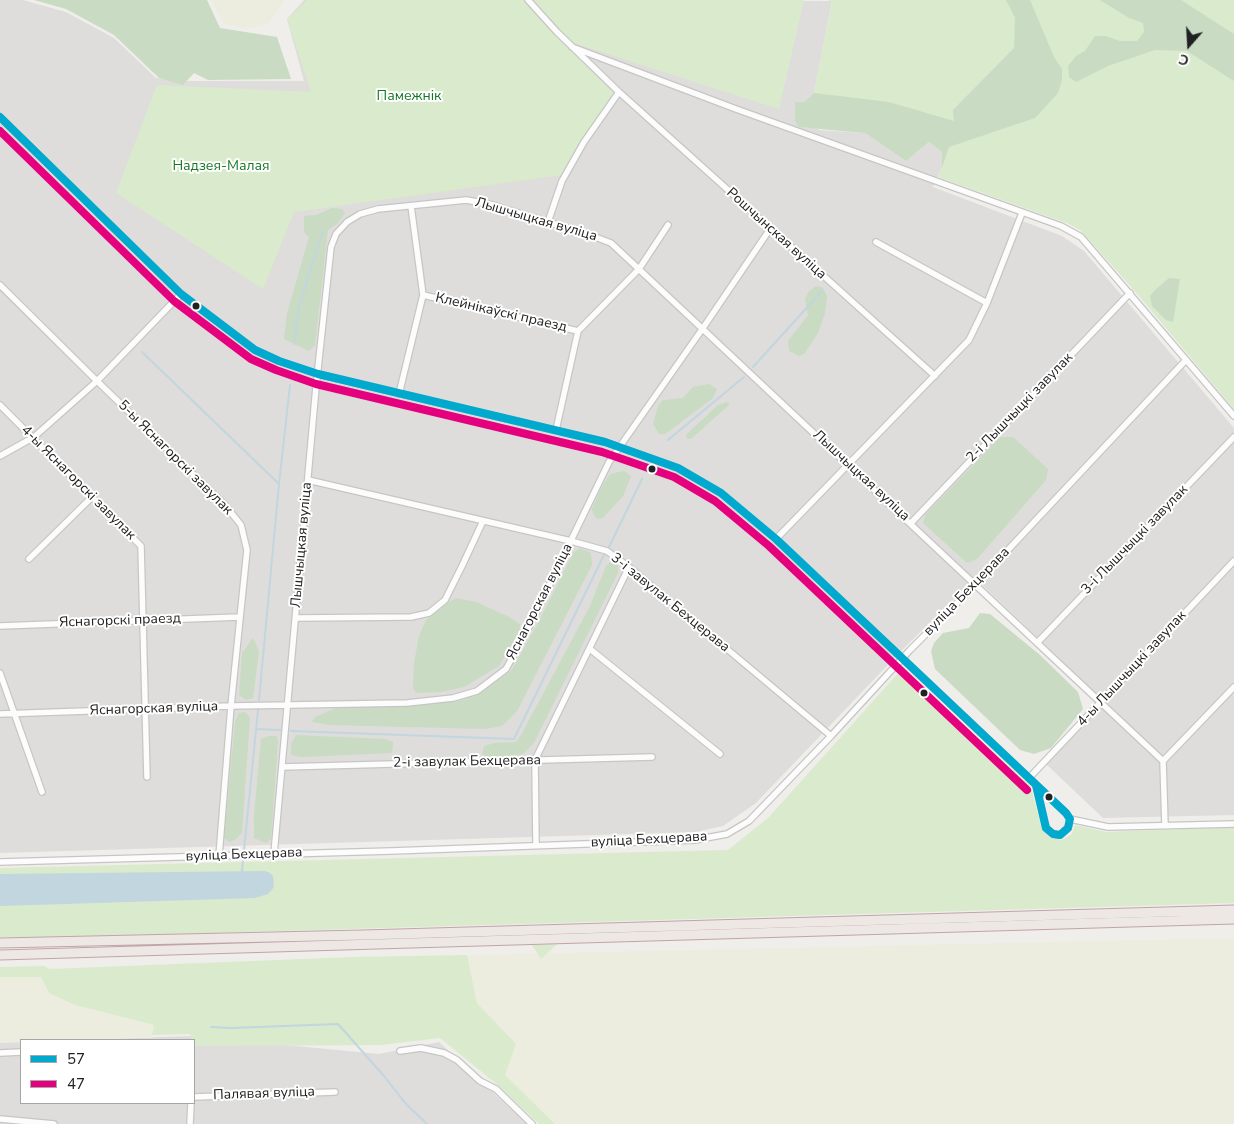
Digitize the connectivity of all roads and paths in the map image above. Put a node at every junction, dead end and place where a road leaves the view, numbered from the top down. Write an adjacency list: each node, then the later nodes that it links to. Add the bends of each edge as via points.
1 (528, 0): 2 (street, Рошчынская вуліца)
2 (572, 47): 3 (street, Рошчынская вуліца); 6 (street)
3 (619, 92): 7 (street, via 562,180); 9 (street, Рошчынская вуліца)
4 (0, 117): 14 (street)
5 (411, 206): 7 (street, Лышчыцкая вуліца, via 466,200); 15 (street); 20 (street, Лышчыцкая вуліца, via 360,214 336,234 328,266)
6 (1022, 213): 13 (street, via 1061,226 1081,237); 16 (street)
7 (548, 222): 11 (street, Лышчыцкая вуліца, via 611,243)
8 (668, 225): 11 (street)
9 (770, 229): 17 (street, Яснагорская вуліца); 21 (street, Рошчынская вуліца)
10 (876, 242): 16 (street)
11 (639, 269): 17 (street, Лышчыцкая вуліца); 18 (street)
12 (0, 285): 22 (street, 5-ы Яснагорскі завулак)
13 (1130, 293): 19 (street); 35 (street, 2-і Лышчыцкі завулак)
14 (181, 294): 20 (street, via 255,350); 22 (street)
15 (423, 295): 18 (street, Клейнікаўскі праезд); 23 (street)
16 (987, 303): 21 (street, via 969,340)
17 (703, 328): 29 (street, Яснагорская вуліца); 31 (street, Лышчыцкая вуліца)
18 (578, 331): 26 (street)
19 (1186, 360): 25 (street); 41 (street, вуліца Бехцерава)
20 (318, 374): 23 (street); 32 (street, Лышчыцкая вуліца)
21 (935, 376): 31 (street)
22 (97, 381): 28 (street); 42 (street, 5-ы Яснагорскі завулак, via 225,505 241,525 247,550)
23 (399, 394): 26 (street)
24 (0, 405): 28 (street, 4-ы Яснагорскі завулак)
25 (1234, 416)
26 (556, 430): 29 (street)
27 (1234, 436): 46 (street, 3-і Лышчыцкі завулак)
28 (34, 438): 30 (street); 33 (street, 4-ы Яснагорскі завулак)
29 (619, 446): 36 (street, via 678,468 722,493); 37 (street, Яснагорская вуліца)
30 (0, 456)
31 (848, 464): 35 (street, Лышчыцкая вуліца); 36 (street)
32 (308, 480): 34 (street, 3-і завулак Бехцерава); 43 (street, Лышчыцкая вуліца)
33 (92, 497): 38 (street); 44 (street, 4-ы Яснагорскі завулак, via 141,546)
34 (483, 521): 37 (street, 3-і завулак Бехцерава); 43 (street, via 445,600 429,613 411,617)
35 (911, 523): 41 (street, Лышчыцкая вуліца)
36 (776, 539): 48 (street)
37 (571, 541): 40 (street, 3-і завулак Бехцерава, via 607,551); 52 (street, Яснагорская вуліца, via 506,669 476,691 453,698 407,703)
38 (29, 559)
39 (1234, 561): 51 (street, 4-ы Лышчыцкі завулак)
40 (629, 567): 47 (street); 57 (street, 3-і завулак Бехцерава)
41 (976, 584): 46 (street, Лышчыцкая вуліца); 48 (street, вуліца Бехцерава)
42 (239, 617): 44 (street, Яснагорскі праезд); 53 (street, 5-ы Яснагорскі завулак)
43 (296, 618): 52 (street, Лышчыцкая вуліца)
44 (144, 621): 45 (street, Яснагорскі праезд); 54 (street, 4-ы Яснагорскі завулак)
45 (0, 626)
46 (1036, 643): 51 (street, Лышчыцкая вуліца)
47 (590, 649): 58 (street); 60 (street)
48 (902, 659): 57 (street, вуліца Бехцерава); 64 (street)
49 (0, 673): 56 (street)
50 (1234, 687): 61 (street)
51 (1100, 702): 61 (street, Лышчыцкая вуліца); 64 (street, 4-ы Лышчыцкі завулак)
52 (288, 705): 53 (street, Яснагорская вуліца); 62 (street, Лышчыцкая вуліца)
53 (231, 706): 54 (street, Яснагорская вуліца); 72 (street, 5-ы Яснагорскі завулак)
54 (145, 709): 56 (street, Яснагорская вуліца); 63 (street, 4-ы Яснагорскі завулак)
55 (0, 714): 56 (street, Яснагорская вуліца)
56 (14, 714): 66 (street)
57 (831, 736): 70 (street, вуліца Бехцерава, via 748,821 727,834 695,840)
58 (720, 754)
59 (652, 757): 60 (street, 2-і завулак Бехцерава)
60 (535, 760): 62 (street, 2-і завулак Бехцерава); 70 (street)
61 (1164, 761): 69 (street)
62 (282, 767): 71 (street, Лышчыцкая вуліца)
63 (147, 777)
64 (1029, 778): 65 (street)
65 (1036, 785): 67 (street); 67 (street, via 1049,832 1060,835 1065,832)
66 (42, 792)
67 (1070, 819): 69 (street, via 1108,827)
68 (1234, 824): 69 (street)
69 (1165, 826)
70 (536, 845): 71 (street, вуліца Бехцерава)
71 (274, 854): 72 (street, вуліца Бехцерава)
72 (219, 856): 73 (street, вуліца Бехцерава)
73 (0, 862)
74 (1234, 910): 76 (highway)
75 (1234, 919): 77 (highway)
76 (0, 943)
77 (0, 955)
78 (400, 1051): 87 (street, via 421,1048 444,1053 457,1060 480,1081 496,1089)
79 (0, 1052): 80 (street)
80 (20, 1052)
81 (335, 1092): 82 (street, Палявая вуліца)
82 (195, 1097)
83 (191, 1104): 86 (street)
84 (0, 1119): 85 (street)
85 (54, 1124)
86 (190, 1124)
87 (532, 1124)

